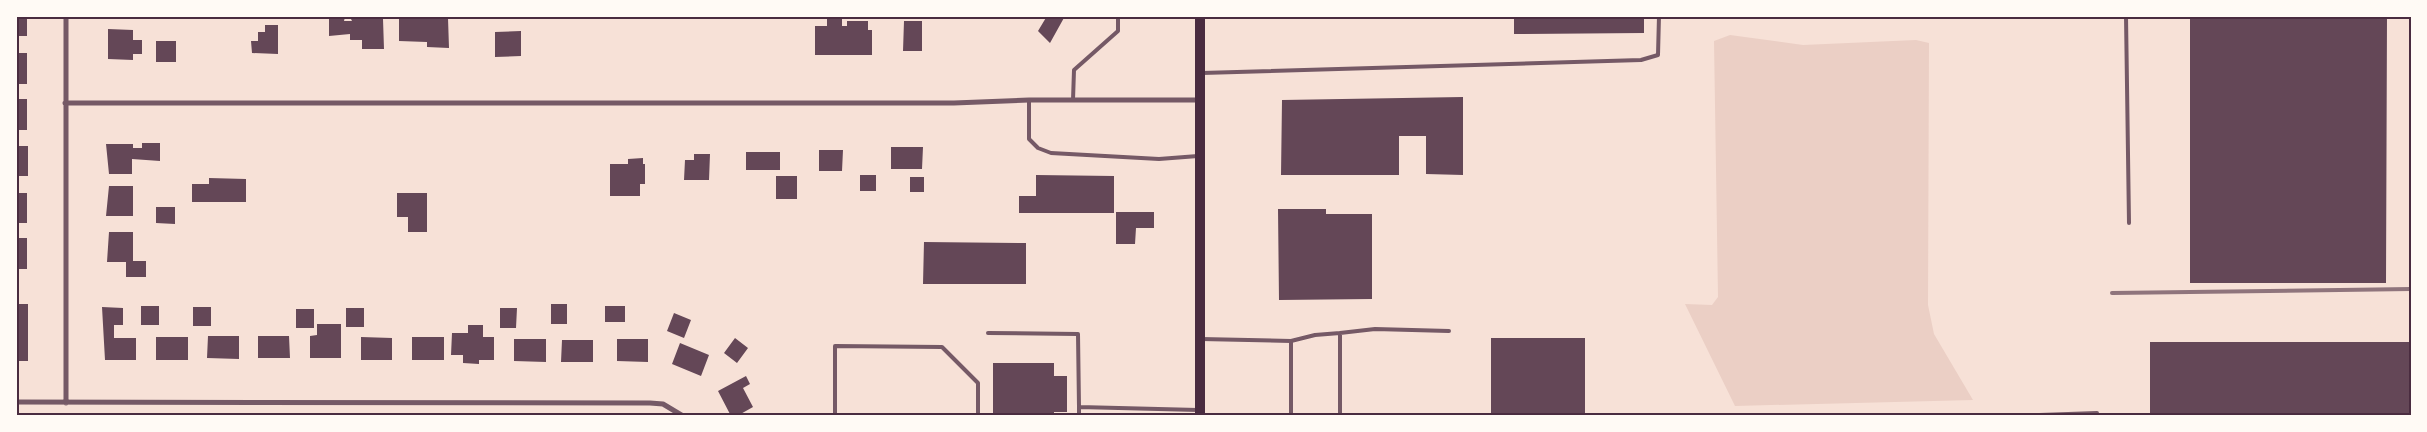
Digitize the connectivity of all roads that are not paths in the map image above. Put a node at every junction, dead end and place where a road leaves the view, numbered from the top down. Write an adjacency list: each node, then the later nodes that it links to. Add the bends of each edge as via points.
1 (66, 16): 10 (street)
2 (1118, 16): 8 (lane, via 1118,31 1074,70)
3 (1200, 16): 6 (main road)
4 (1659, 16): 6 (lane, via 1658,56 1641,60)
5 (2126, 16): 12 (lane)
6 (1200, 74): 9 (main road)
7 (1029, 100): 8 (street); 10 (street, via 954,103); 11 (lane, via 1029,140 1051,153 1159,159)
8 (1073, 100): 9 (street)
9 (1200, 100): 11 (main road)
10 (65, 104): 19 (street)
11 (1200, 156): 16 (main road)
12 (2129, 223)
13 (1449, 331): 15 (lane, via 1375,329)
14 (988, 333): 20 (lane, via 1078,334)
15 (1340, 333): 17 (lane); 28 (lane)
16 (1200, 339): 17 (lane); 21 (main road)
17 (1291, 341): 27 (lane)
18 (16, 402): 19 (street)
19 (66, 402): 23 (street, via 650,403 663,404)
20 (1079, 407): 21 (lane); 26 (lane)
21 (1200, 413)
22 (2097, 413): 29 (lane)
23 (682, 415)
24 (835, 416): 25 (lane, via 836,346 942,347 978,383)
25 (978, 416)
26 (1079, 416)
27 (1291, 416)
28 (1340, 416)
29 (2009, 416)

